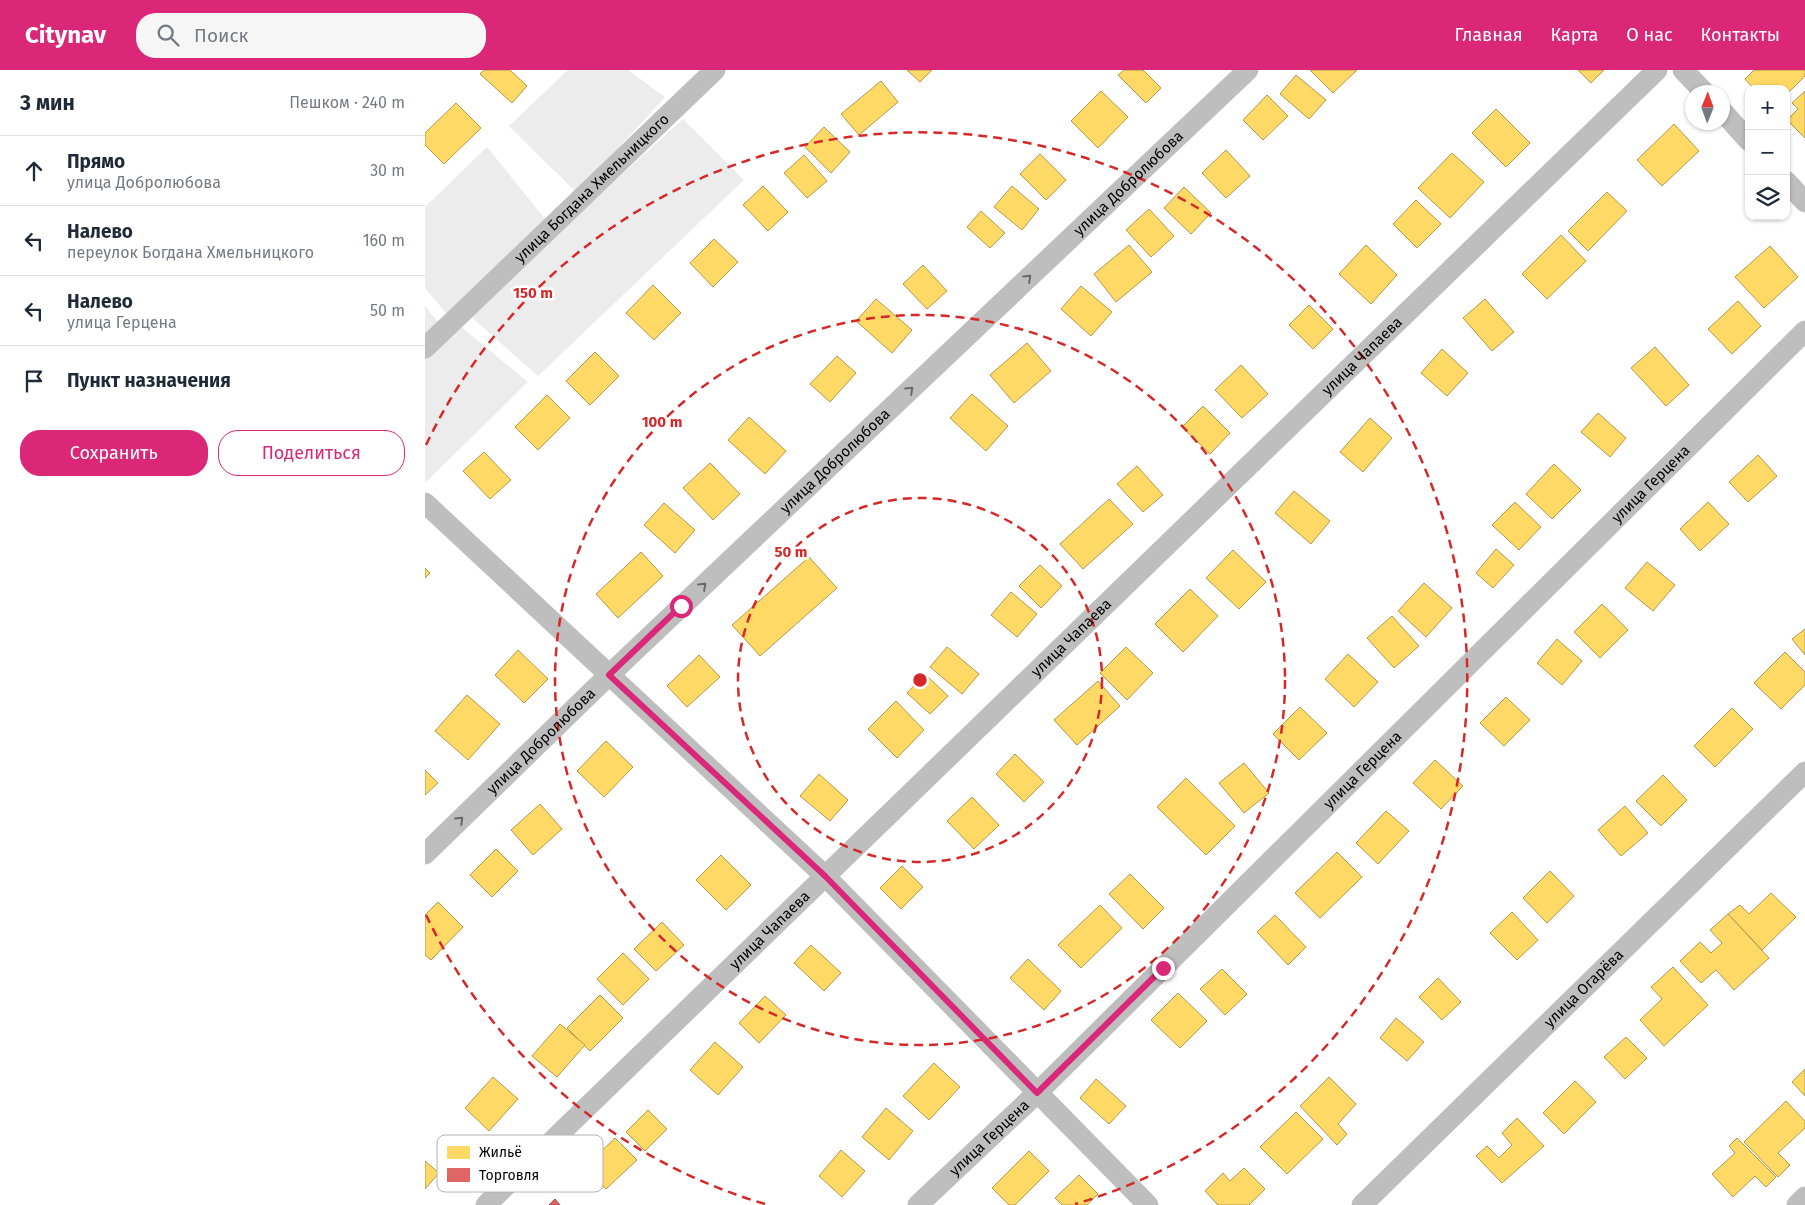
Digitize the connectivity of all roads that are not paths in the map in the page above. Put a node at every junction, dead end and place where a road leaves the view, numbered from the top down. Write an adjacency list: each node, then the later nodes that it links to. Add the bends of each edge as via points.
1 (715, 70): 11 (street, улица Богдана Хмельницкого)
2 (1248, 70): 13 (street, улица Добролюбова, one-way to 2)
3 (1657, 70): 16 (street, улица Чапаева)
4 (1683, 70): 5 (street)
5 (1697, 85)
6 (1730, 120): 7 (street)
7 (1745, 137)
8 (1790, 185): 9 (street)
9 (1805, 202)
10 (1805, 331): 17 (street, улица Герцена)
11 (425, 348)
12 (425, 503): 13 (street)
13 (609, 675): 15 (street, улица Добролюбова, one-way to 13); 16 (street)
14 (1805, 772): 24 (street, улица Огарёва)
15 (425, 854)
16 (825, 876): 17 (street); 18 (street, улица Чапаева)
17 (1037, 1093): 22 (street, улица Герцена); 23 (street)
18 (558, 1135)
19 (499, 1192): 21 (street, улица Чапаева)
20 (1805, 1198): 25 (street)
21 (486, 1205)
22 (918, 1205)
23 (1148, 1205)
24 (1362, 1205)
25 (1797, 1205)

